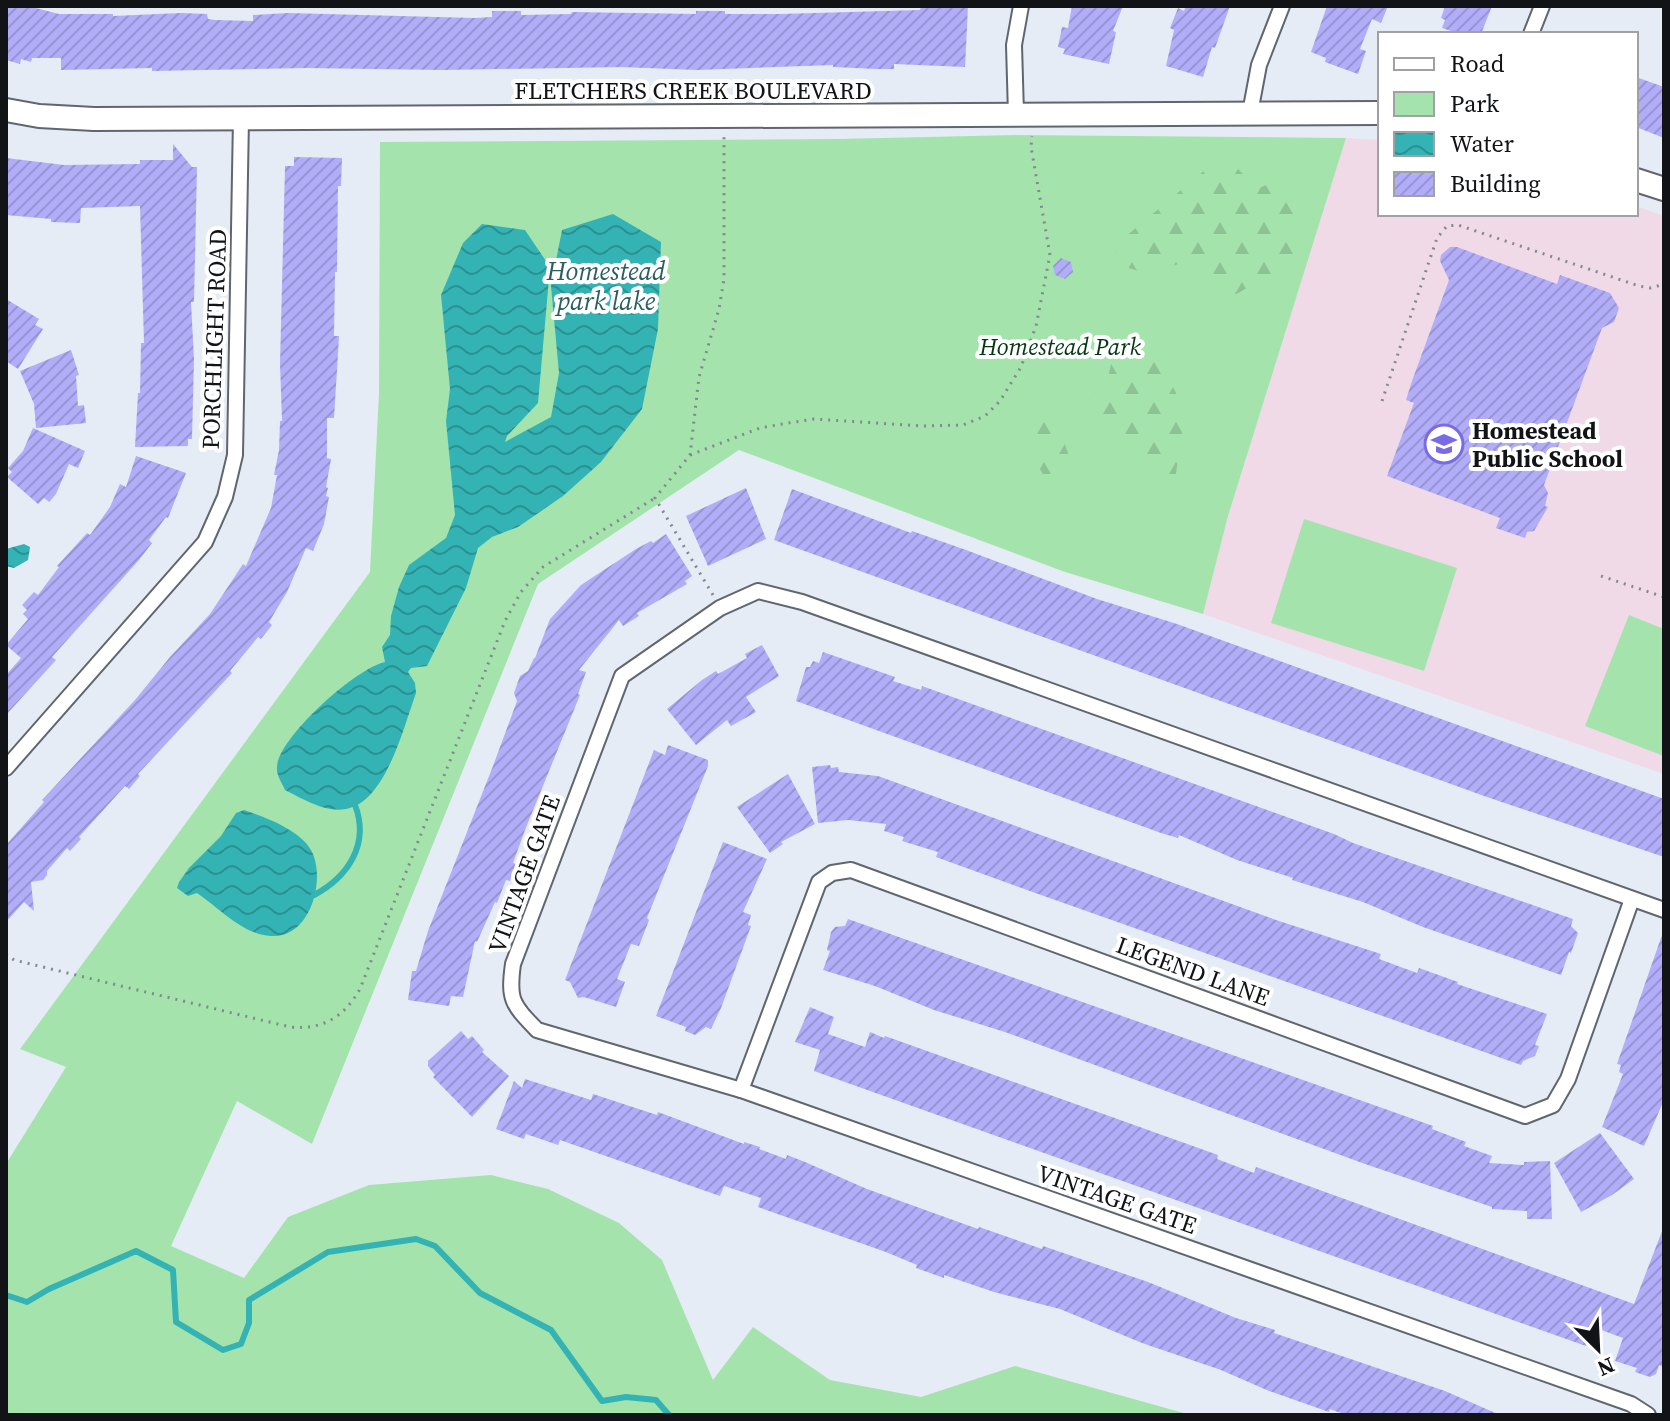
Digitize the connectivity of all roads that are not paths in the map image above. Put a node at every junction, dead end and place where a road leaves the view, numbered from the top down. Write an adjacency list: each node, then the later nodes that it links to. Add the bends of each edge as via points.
1 (1021, 6): 8 (street, via 1014,45)
2 (1282, 6): 6 (street, via 1259,65)
3 (1542, 6): 4 (street)
4 (1532, 32)
5 (6, 110): 9 (street, FLETCHERS CREEK BOULEVARD, via 94,119)
6 (1250, 113): 7 (street, FLETCHERS CREEK BOULEVARD); 8 (street, FLETCHERS CREEK BOULEVARD)
7 (1378, 113)
8 (1016, 114): 9 (street, FLETCHERS CREEK BOULEVARD)
9 (241, 118): 12 (street, PORCHLIGHT ROAD, via 235,455 225,497 205,542)
10 (1638, 181): 11 (street)
11 (1664, 189)
12 (6, 768)
13 (1632, 899): 14 (street, VINTAGE GATE); 15 (street, LEGEND LANE, via 1568,1079 1553,1105 1525,1116 851,870 832,873 819,882); 15 (street, VINTAGE GATE, via 802,602 758,591 720,608 622,676 513,964 509,990 517,1009 537,1030)
14 (1664, 910)
15 (741, 1090): 16 (street, VINTAGE GATE, via 1631,1404)
16 (1648, 1415)

